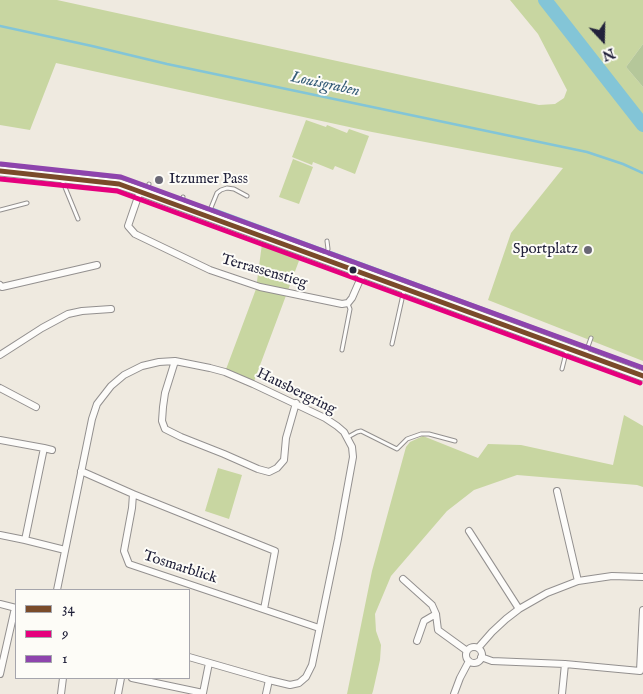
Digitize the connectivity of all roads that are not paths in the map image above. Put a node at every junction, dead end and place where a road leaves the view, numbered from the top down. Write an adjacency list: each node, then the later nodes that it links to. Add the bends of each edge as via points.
1 (0, 171): 2 (main road)
2 (60, 178): 3 (main road); 8 (lane)
3 (145, 189): 7 (main road, via 182,201); 15 (street, Terrassenstieg, via 128,226 136,234 210,270 260,287)
4 (247, 196): 7 (lane, via 234,189 221,190)
5 (27, 203): 6 (lane)
6 (0, 210)
7 (208, 215): 10 (main road)
8 (78, 219)
9 (327, 241): 10 (lane)
10 (325, 258): 12 (main road)
11 (96, 265): 13 (street)
12 (362, 273): 14 (main road); 15 (street)
13 (0, 285)
14 (404, 288): 18 (lane); 19 (main road)
15 (348, 303): 20 (lane, via 350,309)
16 (111, 309): 21 (street, via 68,314)
17 (591, 338): 22 (lane)
18 (392, 344)
19 (567, 348): 22 (main road); 24 (lane)
20 (342, 350)
21 (0, 355)
22 (585, 355): 25 (main road)
23 (175, 361): 27 (street, Hausbergring, via 225,372); 27 (street, via 163,407 162,421 166,429 258,469 269,472 284,460 286,438); 34 (street, Hausbergring, via 142,366 111,386 97,404)
24 (562, 369)
25 (643, 376)
26 (0, 388): 28 (street)
27 (296, 404): 29 (street, Hausbergring, via 337,426)
28 (36, 407)
29 (348, 437): 31 (lane, via 361,431 397,449 407,439 421,434); 52 (street, via 353,458)
30 (0, 440): 32 (street)
31 (455, 441)
32 (44, 448): 33 (street); 39 (street)
33 (52, 450)
34 (81, 471): 36 (street); 40 (street, Hausbergring)
35 (557, 491): 43 (street)
36 (133, 494): 47 (street, via 275,551); 47 (street, Tosmarblick, via 124,552 129,564)
37 (468, 532): 48 (street)
38 (0, 535): 39 (street)
39 (25, 540): 40 (street)
40 (65, 550): 44 (street, Hausbergring)
41 (643, 577): 43 (street, via 612,576)
42 (403, 579): 51 (street, via 432,605)
43 (578, 581): 48 (street)
44 (57, 589)
45 (0, 604): 46 (street)
46 (15, 608)
47 (264, 609): 52 (street, Tosmarblick)
48 (519, 609): 54 (street)
49 (643, 610): 61 (street)
50 (15, 612): 62 (street)
51 (436, 614): 53 (street, via 424,621); 55 (street, via 438,630)
52 (319, 628): 66 (street, via 312,665 306,677 290,685)
53 (417, 641)
54 (478, 648): 55 (street); 57 (street)
55 (467, 651): 59 (street)
56 (190, 657): 58 (street)
57 (481, 657): 59 (street, via 476,662); 60 (street, via 492,661)
58 (209, 662): 66 (street); 69 (street)
59 (469, 662): 71 (street)
60 (565, 664): 61 (street); 72 (street)
61 (642, 671)
62 (0, 674)
63 (64, 679): 67 (street)
64 (121, 679): 68 (street)
65 (136, 679): 69 (street)
66 (269, 680): 70 (street)
67 (61, 694)
68 (118, 694)
69 (202, 694)
70 (266, 694)
71 (454, 694)
72 (562, 694)

